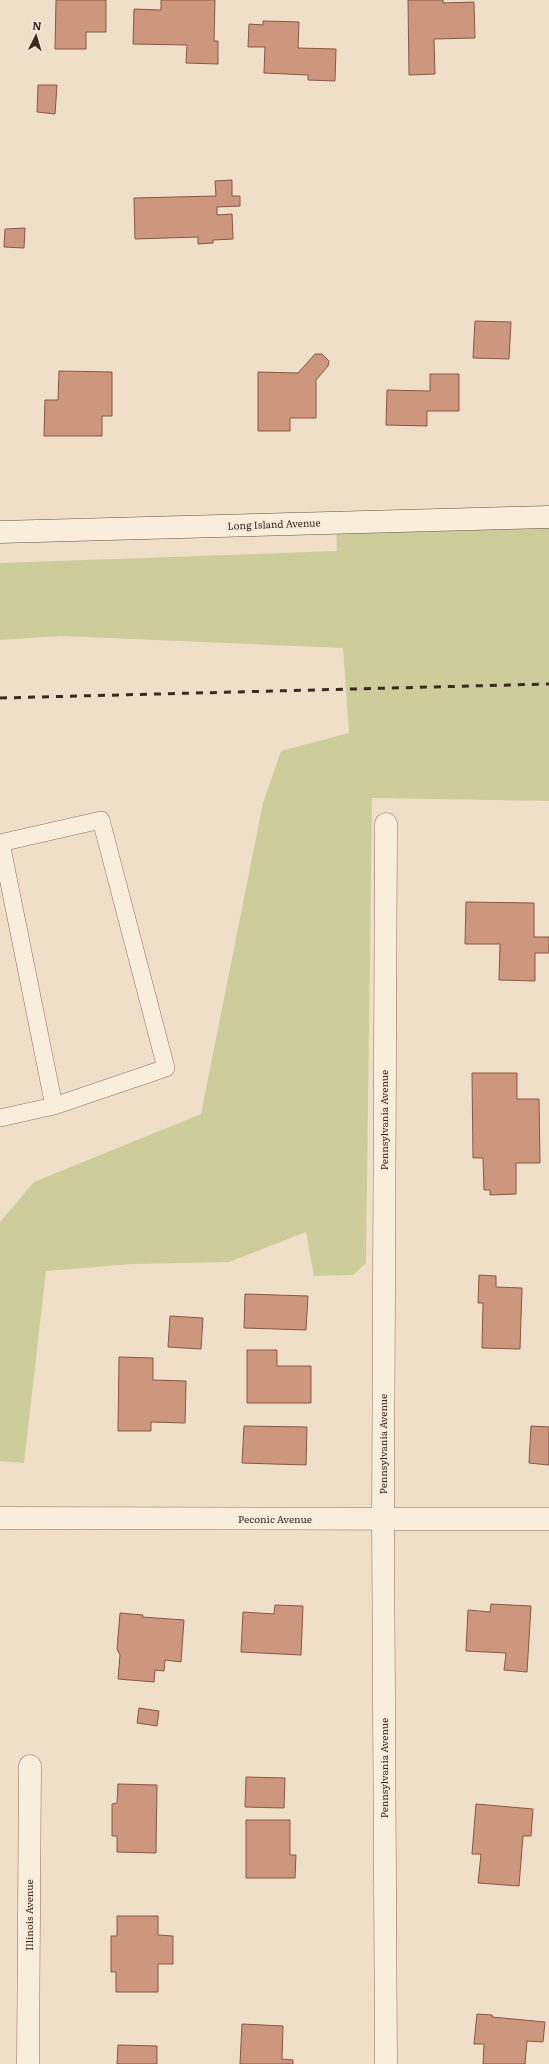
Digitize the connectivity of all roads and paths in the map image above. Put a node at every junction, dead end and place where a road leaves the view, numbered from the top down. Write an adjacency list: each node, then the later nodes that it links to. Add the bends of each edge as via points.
1 (549, 517): 2 (street, Long Island Avenue)
2 (0, 532)
3 (386, 824): 8 (street, Pennsylvania Avenue)
4 (0, 843): 5 (lane); 5 (lane, via 101,820 166,1068)
5 (54, 1106): 6 (lane)
6 (0, 1118)
7 (0, 1518): 8 (street, Peconic Avenue)
8 (383, 1519): 9 (street, Peconic Avenue); 12 (street, Pennsylvania Avenue)
9 (549, 1519)
10 (30, 1766): 11 (street, Illinois Avenue)
11 (28, 2064)
12 (386, 2064)

